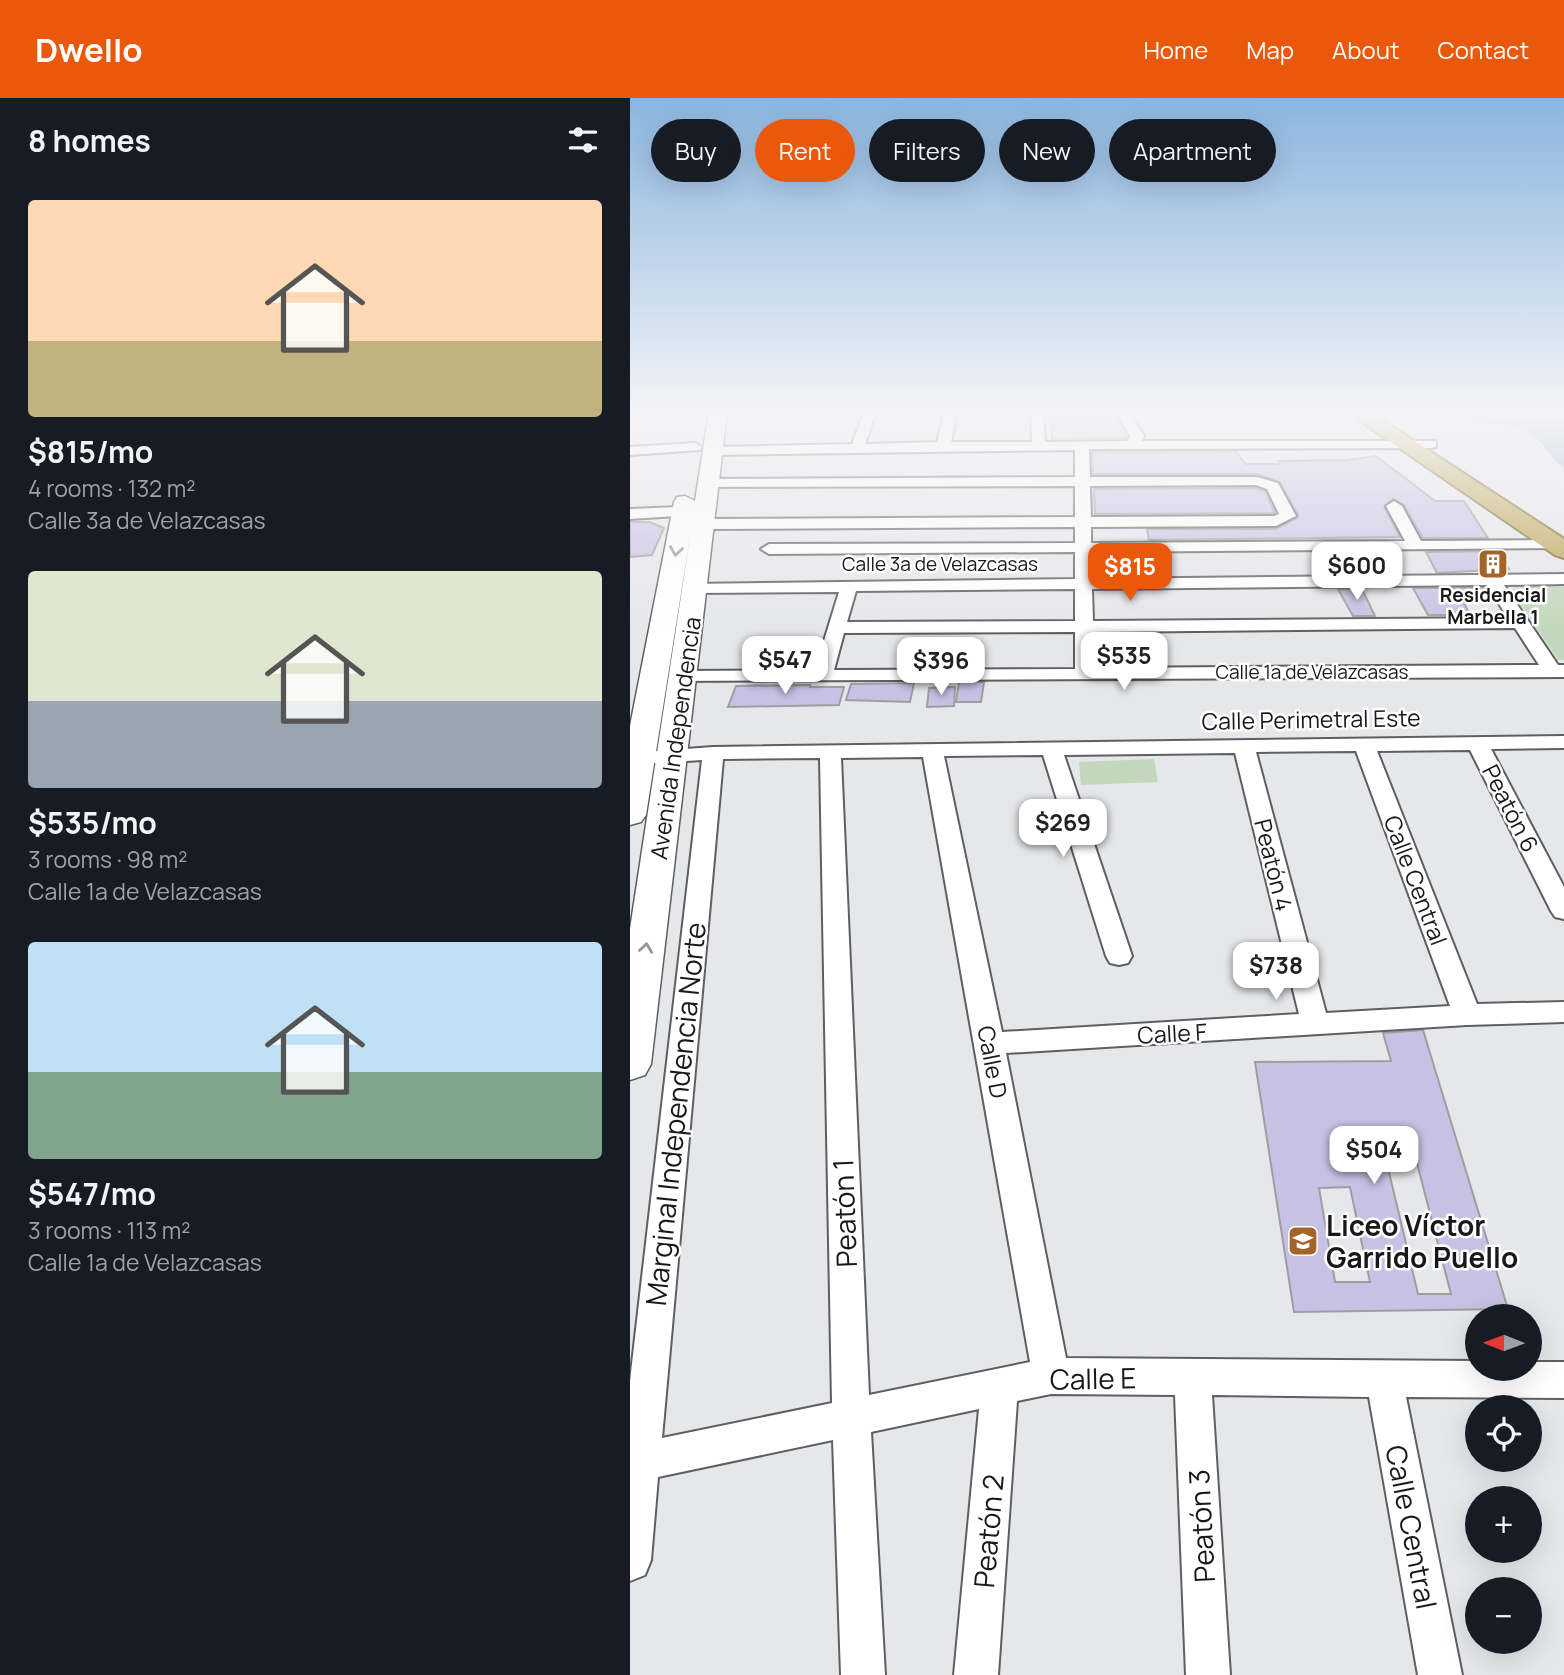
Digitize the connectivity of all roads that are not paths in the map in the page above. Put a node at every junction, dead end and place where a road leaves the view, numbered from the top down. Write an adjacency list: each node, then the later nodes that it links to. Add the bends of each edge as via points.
1 (702, 486): 8 (main road, Avenida Independencia)
2 (702, 486): 8 (main road, Avenida Independencia)
3 (1058, 486): 8 (street)
4 (1083, 486): 10 (street)
5 (1272, 486): 10 (street, via 1288,511 1284,519)
6 (1480, 486): 11 (highway)
7 (1394, 506): 12 (street)
8 (700, 508): 9 (street); 10 (street); 19 (main road, Avenida Independencia); 36 (main road, Avenida Independencia, one-way to 36, via 660,626)
9 (630, 514)
10 (1083, 520): 13 (street)
11 (1561, 541): 12 (street)
12 (1415, 545): 13 (street)
13 (1084, 548): 14 (street); 17 (street)
14 (769, 549)
15 (1564, 579): 16 (street, Calle 3a de Velazcasas)
16 (1492, 580): 17 (street, Calle 3a de Velazcasas); 20 (street)
17 (1084, 584): 18 (street, Calle 3a de Velazcasas); 22 (street)
18 (849, 586): 19 (street, Calle 3a de Velazcasas); 21 (street)
19 (695, 588): 26 (main road, Avenida Independencia)
20 (1520, 624): 22 (street); 23 (street)
21 (836, 628): 22 (street); 25 (street)
22 (1084, 628): 24 (street)
23 (1558, 671): 24 (street, Calle 1a de Velazcasas)
24 (1085, 672): 25 (street, Calle 1a de Velazcasas)
25 (823, 675): 26 (street, Calle 1a de Velazcasas)
26 (683, 677): 35 (main road, Avenida Independencia)
27 (1564, 742): 28 (street, Calle Perimetral Este)
28 (1477, 743): 29 (street, Calle Perimetral Este); 38 (street, Peatón 6)
29 (1364, 744): 30 (street, Calle Perimetral Este); 41 (street, Calle Central)
30 (1244, 746): 31 (street, Calle Perimetral Este); 42 (street, Peatón 4)
31 (1051, 748): 32 (street, Calle Perimetral Este); 39 (street)
32 (932, 749): 33 (street, Calle Perimetral Este); 43 (street, Calle D)
33 (830, 751): 34 (street, Calle Perimetral Este); 50 (street, Peatón 1)
34 (713, 753): 35 (street, Calle Perimetral Este); 51 (street, Marginal Independencia Norte)
35 (673, 755): 36 (street, Calle Perimetral Este); 44 (main road, Avenida Independencia, one-way to 35)
36 (639, 758): 37 (main road, Avenida Independencia)
37 (630, 815)
38 (1564, 911)
39 (1119, 956)
40 (1564, 1012): 41 (street, Calle F)
41 (1467, 1015): 42 (street, Calle F)
42 (1315, 1024): 43 (street, Calle F)
43 (990, 1043): 45 (street, Calle D)
44 (630, 1064)
45 (1051, 1376): 46 (street, Calle E); 49 (street, Calle E)
46 (1193, 1377): 47 (street, Calle E); 55 (street, Peatón 3)
47 (1384, 1380): 48 (street, Calle E); 56 (street, Calle Central)
48 (1564, 1380)
49 (1000, 1387): 50 (street, Calle E); 54 (street, Peatón 2)
50 (851, 1419): 51 (street, Calle E); 53 (street, Peatón 1)
51 (634, 1464): 52 (street, Marginal Independencia Norte)
52 (630, 1560)
53 (863, 1675)
54 (976, 1675)
55 (1208, 1675)
56 (1440, 1675)

